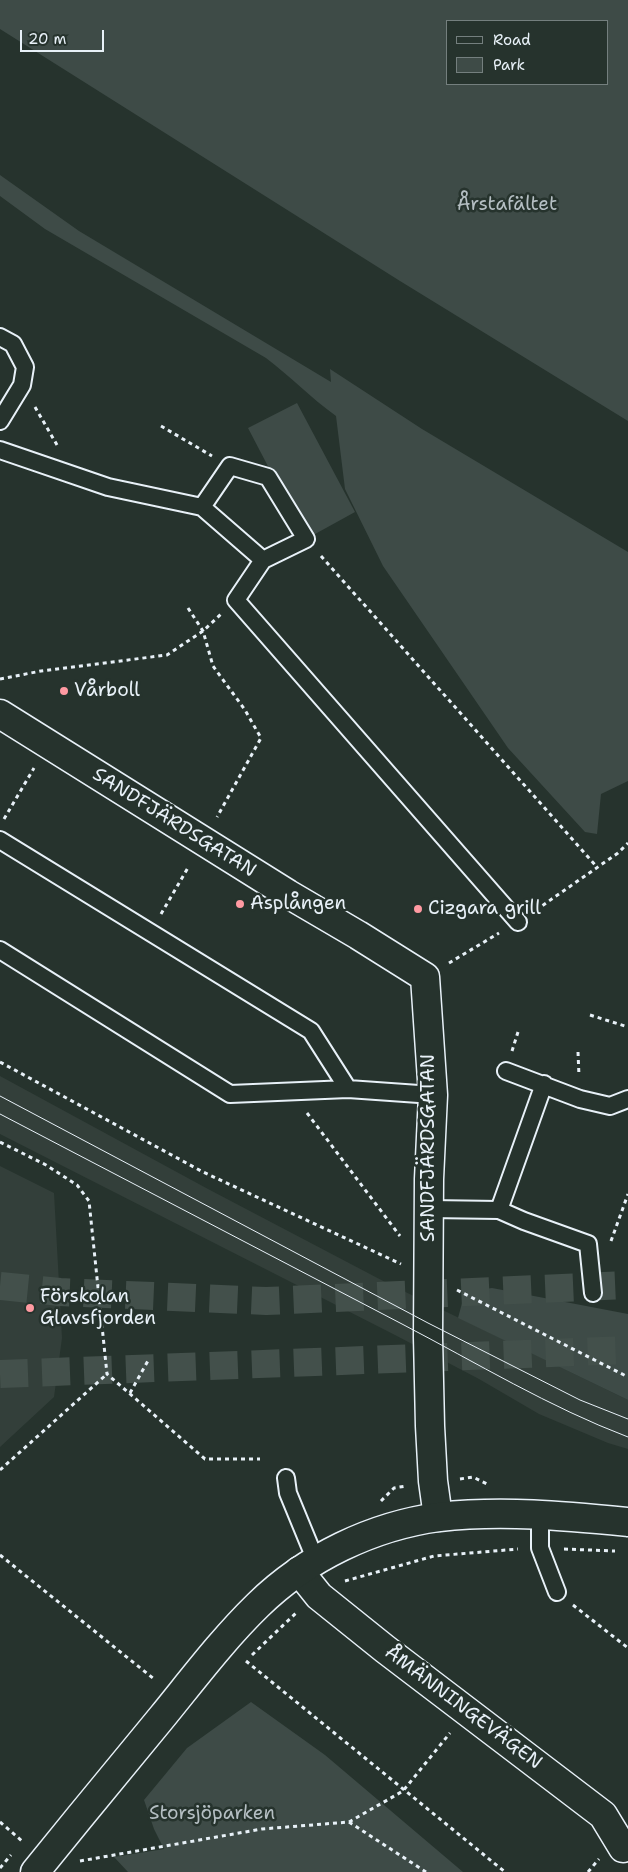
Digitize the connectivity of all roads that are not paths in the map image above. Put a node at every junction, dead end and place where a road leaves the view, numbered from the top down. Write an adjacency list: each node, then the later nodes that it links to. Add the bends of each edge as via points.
1 (0, 337): 2 (lane, via 12,344 25,368 22,385)
2 (0, 421)
3 (0, 450): 4 (lane, via 108,486)
4 (202, 507): 5 (lane); 5 (lane, via 230,466 268,477 306,539)
5 (263, 560): 8 (lane, via 236,600)
6 (0, 714): 13 (street, SANDFJÄRDSGATAN, via 425,977)
7 (0, 840): 12 (lane, via 311,1031)
8 (518, 922)
9 (0, 950): 12 (lane, via 230,1094)
10 (506, 1071): 11 (lane)
11 (544, 1084): 14 (lane, via 580,1099 610,1106); 16 (lane)
12 (348, 1089): 13 (lane)
13 (433, 1095): 15 (street, SANDFJÄRDSGATAN)
14 (628, 1100)
15 (430, 1209): 16 (lane); 20 (street, SANDFJÄRDSGATAN, via 430,1426)
16 (498, 1210): 17 (lane, via 588,1244)
17 (593, 1294)
18 (286, 1478): 22 (lane)
19 (540, 1513): 20 (street); 21 (street); 23 (lane, via 540,1548)
20 (438, 1518): 22 (street, via 393,1527 355,1541)
21 (628, 1522)
22 (307, 1566): 24 (street, ÅMÄNNINGEVÄGEN, via 319,1596 603,1815); 25 (street, via 259,1605 223,1643)
23 (557, 1592)
24 (623, 1848)
25 (34, 1872)

